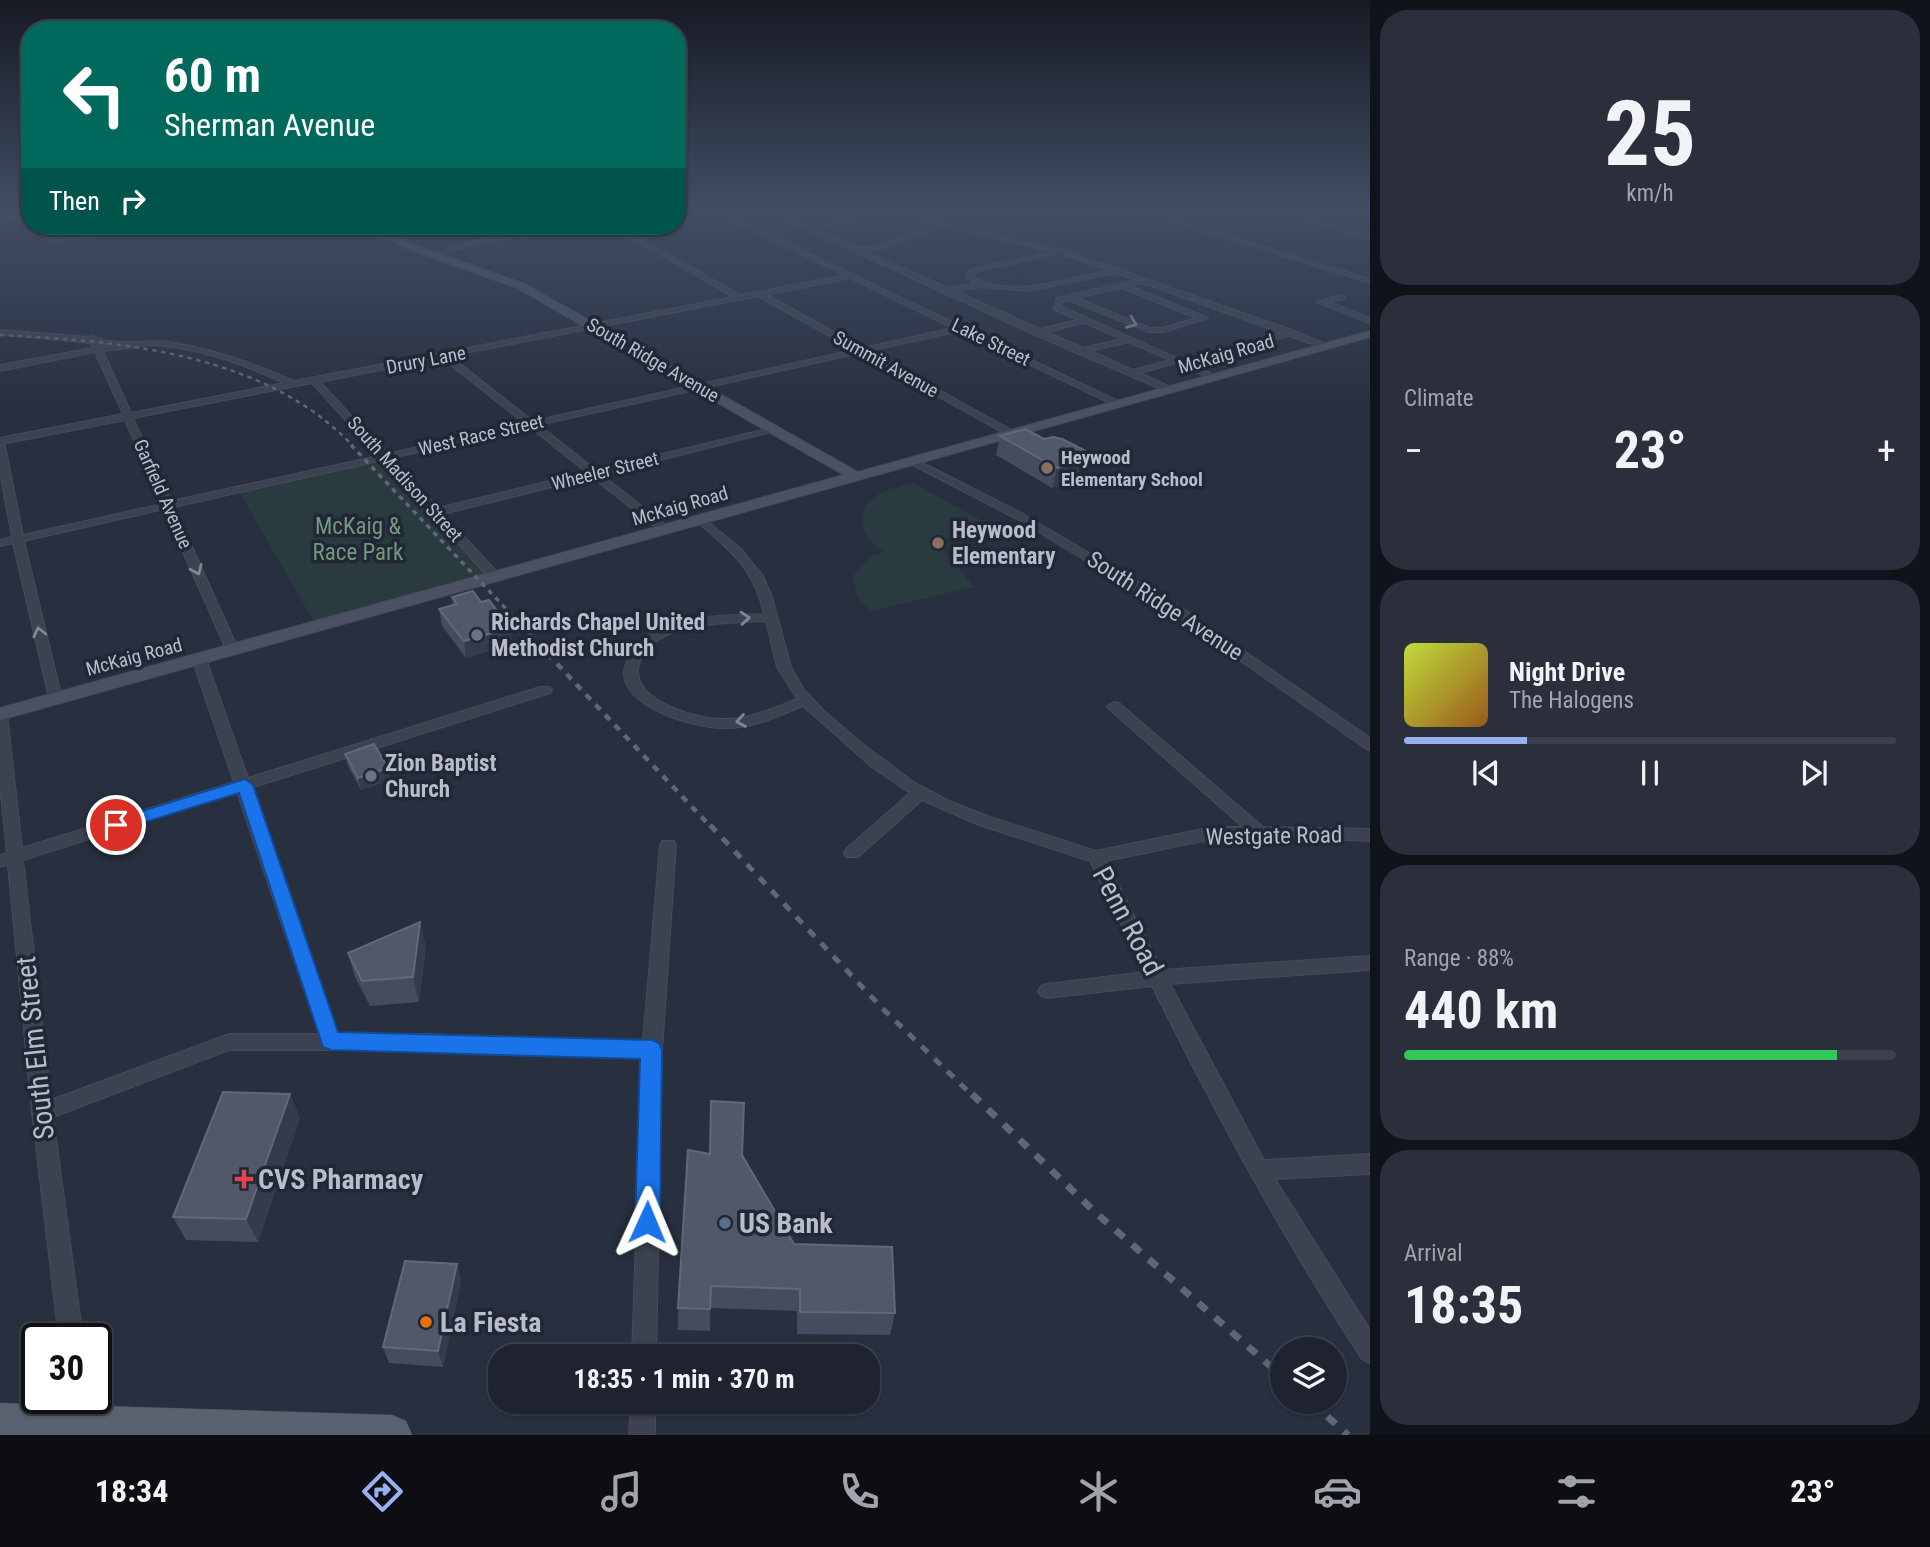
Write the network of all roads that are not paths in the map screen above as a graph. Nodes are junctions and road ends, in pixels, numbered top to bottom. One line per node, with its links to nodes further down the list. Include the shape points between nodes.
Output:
1 (489, 275): 21 (street, South Ridge Avenue, via 521,286)
2 (700, 275): 17 (street)
3 (720, 275): 15 (street, Summit Avenue)
4 (914, 275): 14 (street)
5 (970, 275): 12 (street)
6 (1096, 275): 12 (street, via 1030,289)
7 (1133, 275): 10 (street)
8 (1350, 275): 11 (street)
9 (851, 276): 15 (street, Drury Lane); 22 (street, Lake Street)
10 (1147, 280): 13 (street); 25 (street)
11 (1370, 281)
12 (981, 285): 14 (street)
13 (1122, 285): 18 (street); 18 (street, one-way to 13, via 1149,330 1204,318)
14 (947, 290): 23 (street)
15 (757, 295): 17 (street, Drury Lane); 32 (street, Summit Avenue)
16 (1342, 296): 20 (street, via 1321,302)
17 (741, 298): 21 (street, Drury Lane)
18 (1069, 298): 19 (street, via 1056,307)
19 (1083, 321): 23 (street); 28 (street)
20 (1370, 321)
21 (593, 326): 35 (street, Drury Lane); 42 (street, South Ridge Avenue)
22 (962, 328): 32 (street, West Race Street); 44 (street, Lake Street)
23 (1036, 331): 33 (street)
24 (0, 332): 27 (street)
25 (1292, 333): 29 (street); 31 (street)
26 (1370, 334): 31 (street, McKaig Road)
27 (93, 338): 30 (street); 34 (street, Garfield Avenue)
28 (1129, 340): 33 (street); 36 (street)
29 (1258, 342)
30 (139, 345): 34 (street); 41 (street, via 151,343 224,358)
31 (1326, 346): 39 (street, McKaig Road)
32 (860, 350): 42 (street, West Race Street); 48 (street, Summit Avenue)
33 (1082, 351): 38 (street)
34 (98, 352): 37 (street); 45 (street, Garfield Avenue)
35 (444, 356): 40 (street, Drury Lane); 46 (street)
36 (1176, 361): 38 (street); 39 (street)
37 (0, 368)
38 (1132, 373): 43 (street)
39 (1215, 377): 43 (street, McKaig Road)
40 (315, 381): 41 (street, Drury Lane); 50 (street, South Madison Street)
41 (294, 385): 45 (street, Drury Lane)
42 (699, 386): 46 (street, West Race Street); 47 (street, South Ridge Avenue)
43 (1170, 390): 44 (street, McKaig Road)
44 (1121, 405): 48 (street, McKaig Road)
45 (129, 416): 49 (street, Drury Lane); 54 (street, Garfield Avenue)
46 (528, 424): 50 (street, West Race Street); 52 (street)
47 (774, 430): 52 (street, Wheeler Street); 53 (street, South Ridge Avenue)
48 (1012, 434): 51 (street, McKaig Road)
49 (0, 443): 58 (street)
50 (387, 457): 54 (street, West Race Street); 55 (street, South Madison Street)
51 (913, 461): 53 (street, McKaig Road); 69 (street, South Ridge Avenue, via 1021,517 1181,613)
52 (592, 473): 55 (street, Wheeler Street); 57 (street)
53 (857, 477): 56 (street, McKaig Road)
54 (169, 506): 58 (street, West Race Street); 62 (street, Garfield Avenue, one-way to 62)
55 (436, 512): 60 (street, South Madison Street)
56 (702, 520): 57 (street, McKaig Road); 61 (street, Penn Road, via 748,561 763,587)
57 (667, 531): 60 (street, McKaig Road)
58 (18, 539): 59 (street, West Race Street); 65 (street, one-way to 58)
59 (0, 543)
60 (495, 577): 62 (street, McKaig Road)
61 (769, 617): 66 (street, Penn Road, via 789,678); 66 (street, one-way to 61, via 761,718 724,724 684,718 655,706 629,675 631,659 661,632)
62 (233, 651): 63 (street, McKaig Road)
63 (199, 659): 65 (street, McKaig Road); 70 (street)
64 (545, 690): 70 (street)
65 (55, 699): 68 (street, McKaig Road)
66 (806, 700): 71 (street, Penn Road, via 876,762)
67 (1114, 706): 72 (street)
68 (0, 714): 77 (street, South Elm Street)
69 (1370, 745)
70 (245, 785): 77 (street); 81 (street)
71 (920, 793): 75 (street); 76 (street, Penn Road)
72 (1259, 832): 73 (street, Westgate Road); 76 (street, Westgate Road, via 1212,833)
73 (1370, 835)
74 (668, 845): 82 (street)
75 (852, 853)
76 (1096, 857): 79 (street, Penn Road)
77 (8, 859): 83 (street, South Elm Street)
78 (1370, 963): 79 (street)
79 (1158, 978): 80 (street); 85 (street, Penn Road)
80 (1047, 991)
81 (331, 1041): 82 (street); 83 (street, via 229,1042)
82 (652, 1050): 87 (street)
83 (42, 1112): 86 (street, South Elm Street)
84 (1370, 1164): 85 (street)
85 (1258, 1170): 88 (street, Penn Road, via 1329,1293)
86 (69, 1323)
87 (644, 1344)
88 (1370, 1351)
89 (643, 1414): 93 (street)
90 (82, 1420): 91 (main road); 92 (main road)
91 (0, 1423)
92 (392, 1435)
93 (642, 1435)

